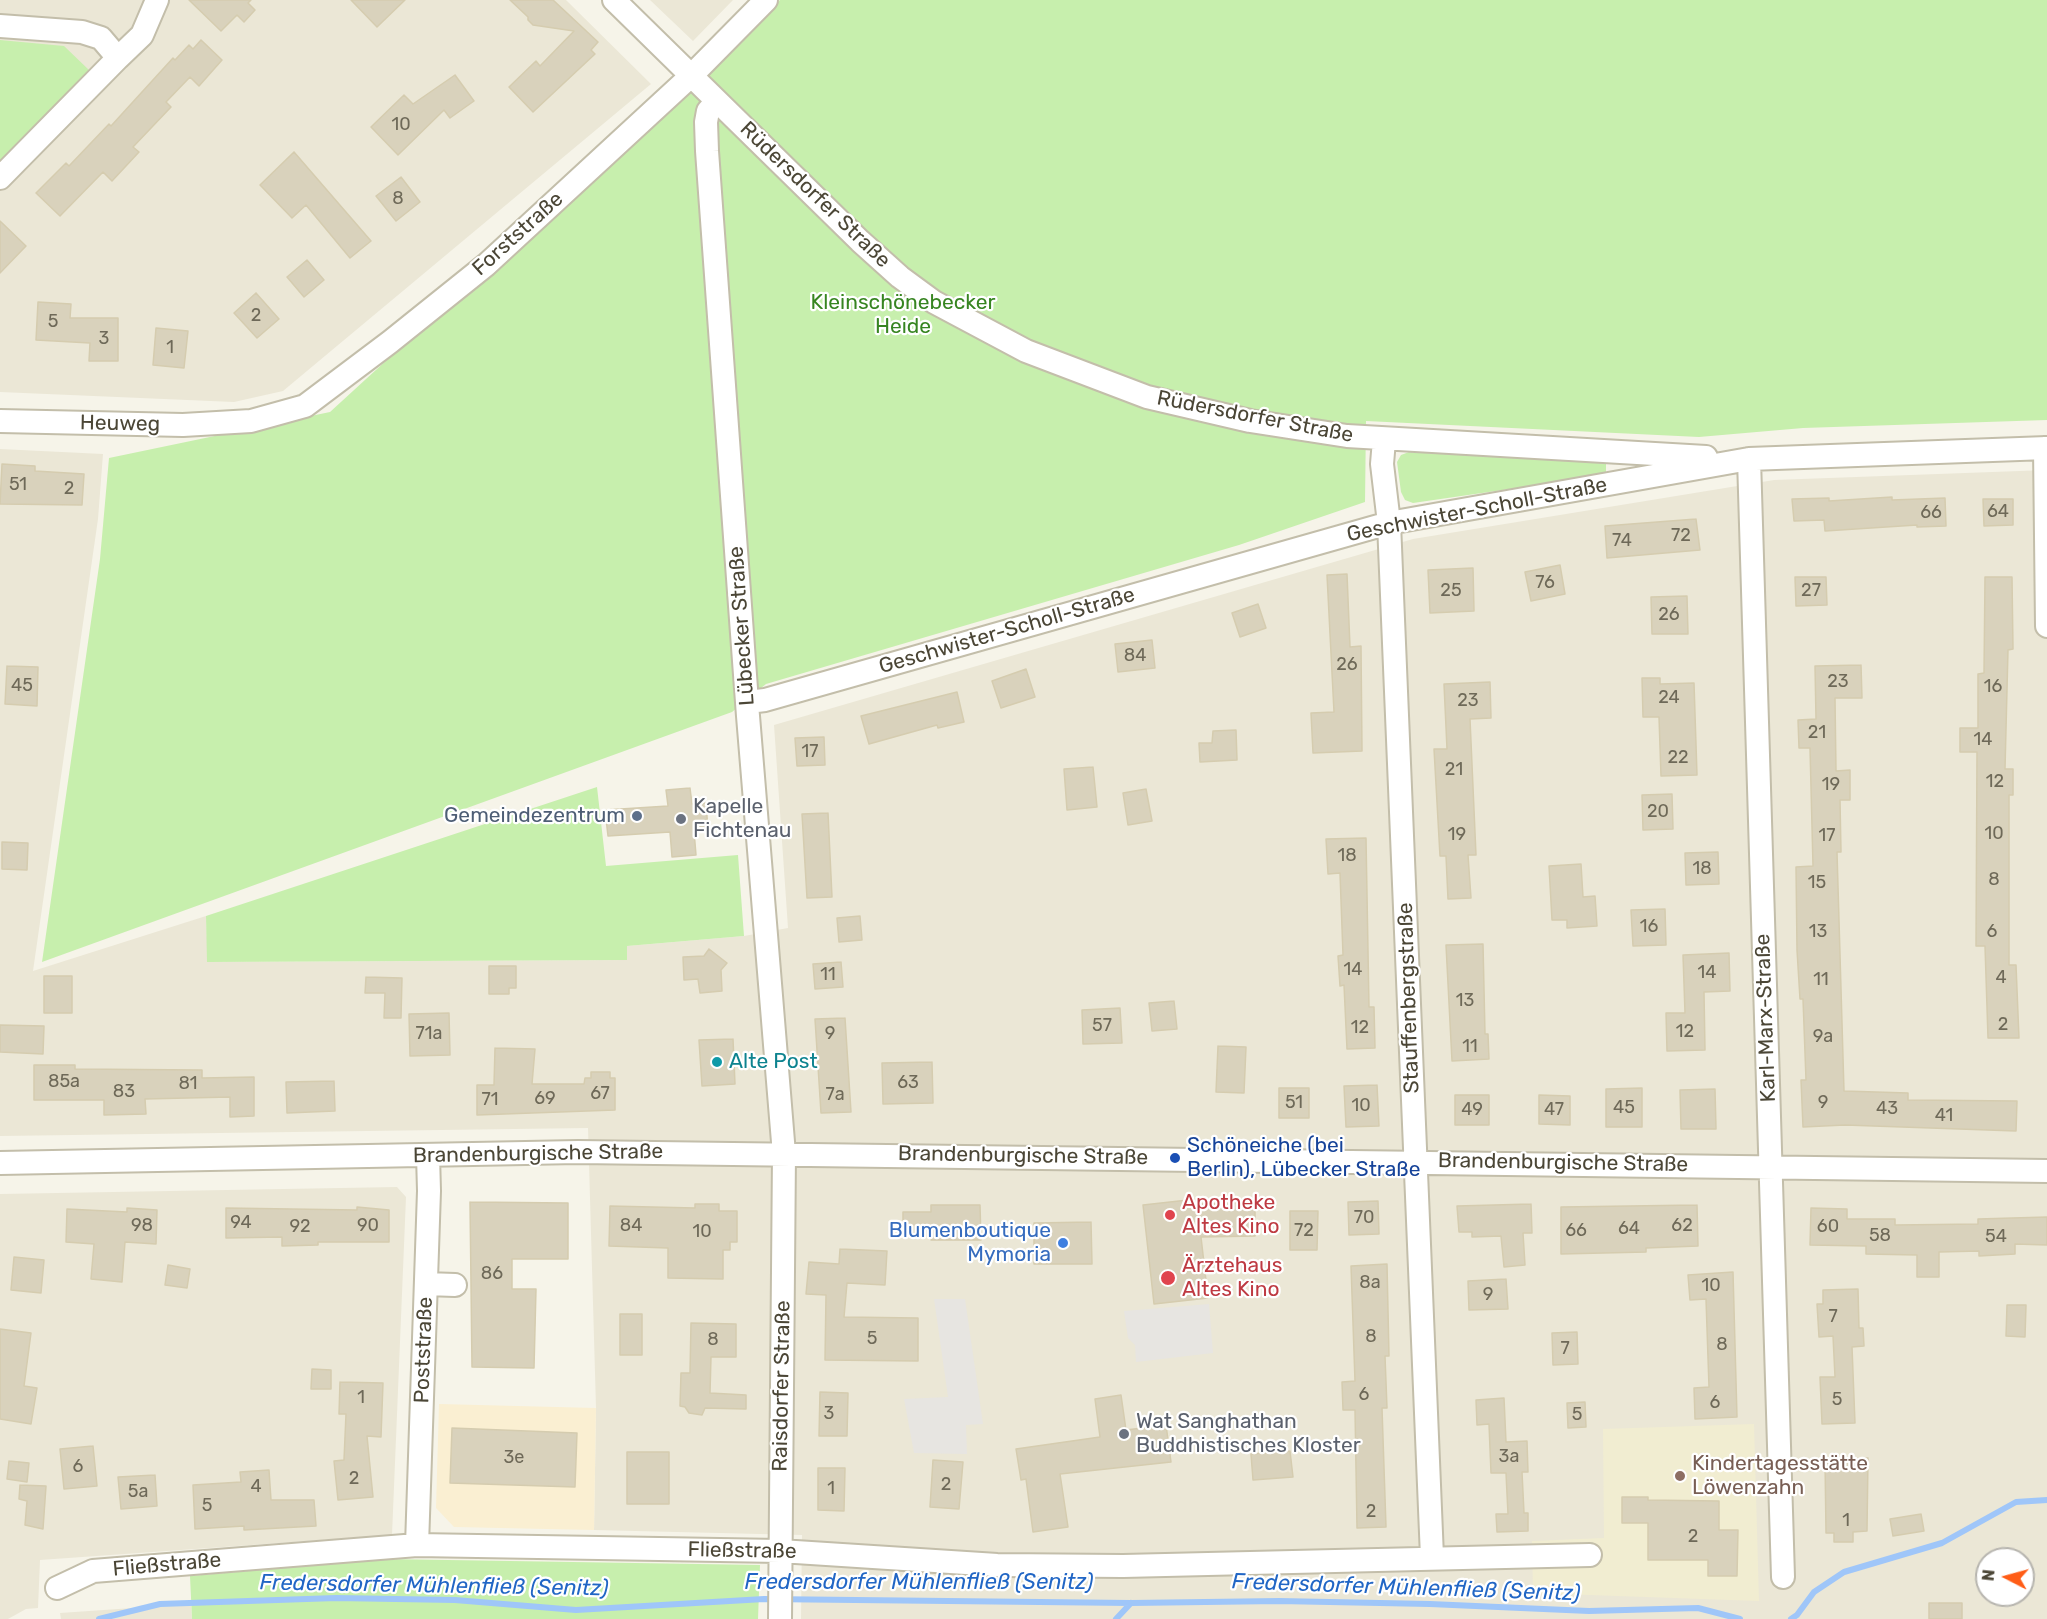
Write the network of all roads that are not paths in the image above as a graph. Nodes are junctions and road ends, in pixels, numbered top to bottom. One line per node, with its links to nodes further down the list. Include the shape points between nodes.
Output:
1 (157, 0): 5 (street, via 142,35)
2 (614, 0): 6 (street, Rüdersdorfer Straße)
3 (766, 0): 6 (street, Forststraße)
4 (0, 26): 5 (street, via 81,32 101,38)
5 (118, 58): 8 (street)
6 (692, 75): 7 (street, Rüdersdorfer Straße); 10 (street, Forststraße, via 486,265 390,342 305,406)
7 (717, 101): 11 (street, Rüdersdorfer Straße, via 900,277 934,302 1026,351 1147,397 1250,421); 16 (street, Lübecker Straße, via 708,111 707,151)
8 (0, 178)
9 (0, 421): 10 (street, Heuweg, via 183,425)
10 (241, 422)
11 (1384, 440): 13 (street, Rüdersdorfer Straße); 14 (street, Stauffenbergstraße, via 1382,464)
12 (2046, 448): 13 (street, Geschwister-Scholl-Straße); 15 (street)
13 (1749, 459): 14 (street, Geschwister-Scholl-Straße); 21 (street, Karl-Marx-Straße)
14 (1389, 523): 16 (street, Geschwister-Scholl-Straße); 19 (street, Stauffenbergstraße)
15 (2047, 626)
16 (747, 702): 17 (street, Lübecker Straße)
17 (784, 1154): 18 (street, Brandenburgische Straße); 19 (street, Brandenburgische Straße); 26 (street, Raisdorfer Straße)
18 (428, 1155): 20 (street, Brandenburgische Straße); 23 (street, Poststraße)
19 (1416, 1162): 21 (street, Brandenburgische Straße); 28 (street, Stauffenbergstraße)
20 (0, 1163)
21 (1771, 1165): 22 (street, Brandenburgische Straße); 29 (street, Karl-Marx-Straße)
22 (2047, 1171)
23 (426, 1284): 24 (street); 25 (street, Poststraße)
24 (455, 1285)
25 (417, 1545): 26 (street, Fließstraße); 30 (street, Fließstraße, via 93,1571)
26 (780, 1551): 28 (street, Fließstraße, via 997,1565 1100,1566); 31 (street, Raisdorfer Straße)
27 (1590, 1555): 28 (street, Fließstraße)
28 (1432, 1557)
29 (1783, 1577)
30 (57, 1588)
31 (780, 1618)

